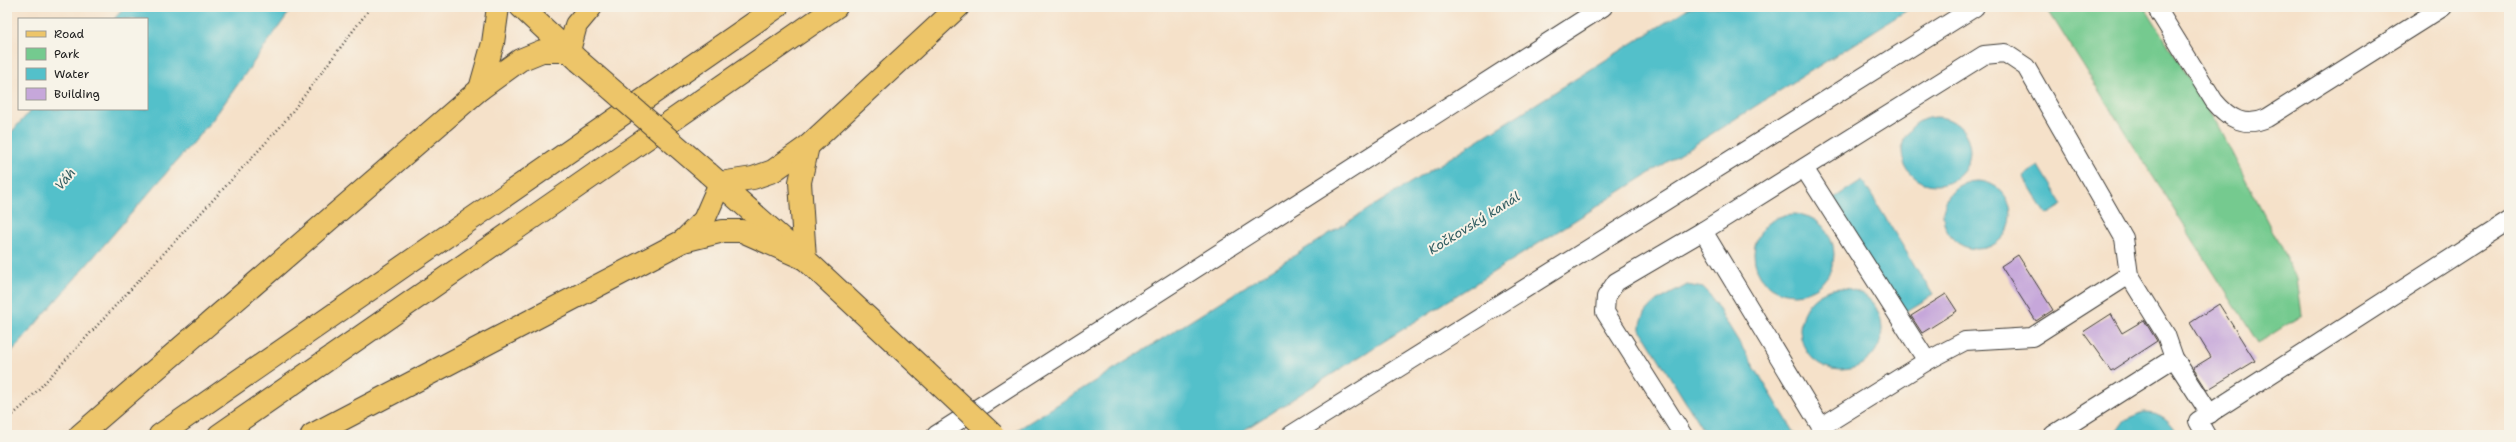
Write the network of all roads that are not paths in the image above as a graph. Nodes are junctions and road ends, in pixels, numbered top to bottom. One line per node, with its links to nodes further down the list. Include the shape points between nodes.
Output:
1 (498, 7): 12 (main road, via 493,43)
2 (521, 7): 11 (main road)
3 (591, 7): 11 (main road, via 576,25)
4 (777, 7): 26 (main road)
5 (836, 7): 27 (main road)
6 (958, 7): 13 (main road)
7 (1602, 7): 29 (street)
8 (1975, 7): 31 (street)
9 (2156, 7): 10 (street, via 2214,101 2232,118 2252,123 2267,118)
10 (2443, 7)
11 (574, 56): 12 (main road, via 542,51 528,57); 15 (main road, bridge)
12 (480, 89): 25 (main road)
13 (808, 146): 15 (main road, via 773,171 753,178); 19 (main road, via 800,182)
14 (1804, 168): 17 (street); 20 (street, via 1984,55 2005,53 2026,67 2124,238); 22 (street)
15 (714, 178): 18 (main road, via 704,220); 19 (main road)
16 (2509, 221): 23 (street)
17 (1703, 231): 24 (street); 32 (street, via 1616,282 1606,297 1605,312)
18 (683, 241): 19 (main road, via 723,231 742,231); 28 (main road)
19 (805, 259): 30 (main road, bridge)
20 (2129, 275): 21 (street, via 2166,335); 22 (street, via 2032,337 1965,341)
21 (2174, 358): 23 (street); 33 (street)
22 (1927, 361): 24 (street)
23 (2210, 414): 34 (street, via 2198,421)
24 (1824, 431)
25 (80, 435)
26 (160, 435)
27 (219, 435)
28 (312, 435)
29 (936, 435)
30 (993, 435)
31 (1291, 435)
32 (1683, 435)
33 (2053, 435)
34 (2206, 435)

